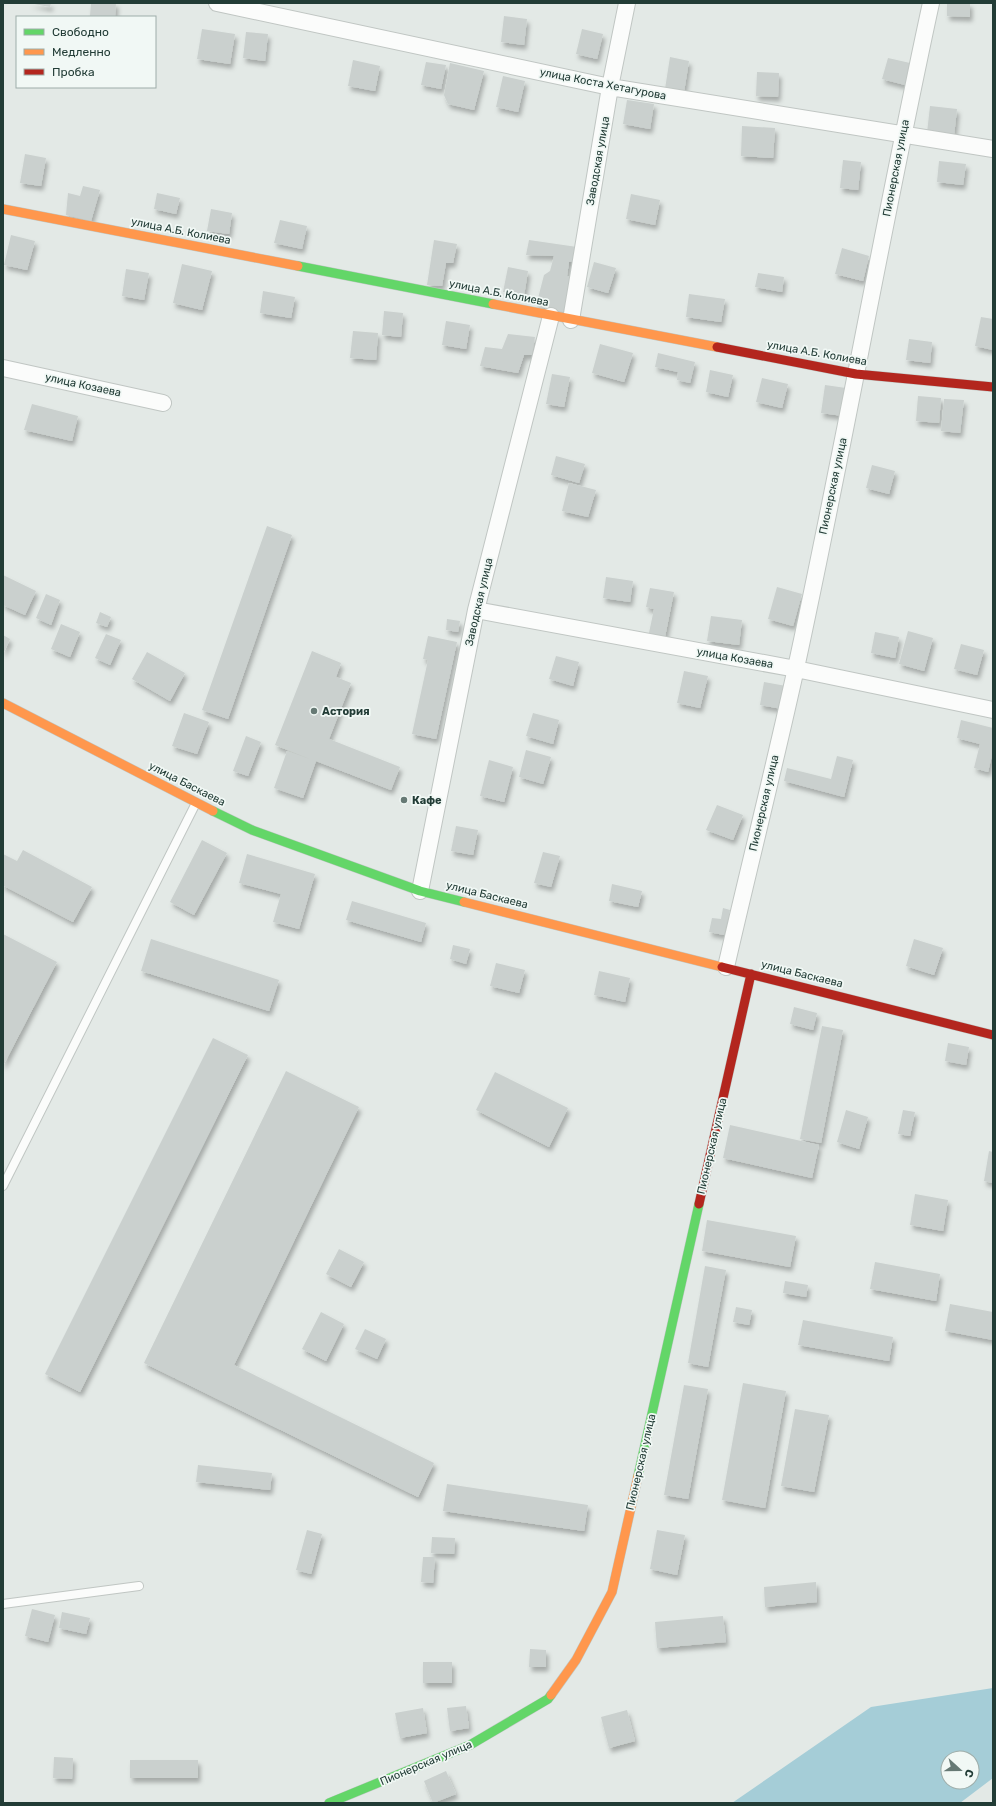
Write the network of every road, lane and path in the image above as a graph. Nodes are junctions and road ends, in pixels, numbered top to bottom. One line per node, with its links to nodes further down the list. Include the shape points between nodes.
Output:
1 (217, 3): 4 (street, улица Коста Хетагурова)
2 (627, 3): 4 (street, Заводская улица)
3 (931, 3): 5 (street, Пионерская улица)
4 (610, 87): 5 (street, улица Коста Хетагурова); 9 (street, Заводская улица)
5 (902, 136): 6 (street, улица Коста Хетагурова); 11 (street, Пионерская улица)
6 (993, 149)
7 (3, 209): 8 (street, улица А.Б. Колиева)
8 (551, 316): 9 (street, улица А.Б. Колиева); 14 (street, Заводская улица)
9 (571, 320): 11 (street, улица А.Б. Колиева)
10 (3, 368): 13 (street, улица Козаева)
11 (856, 374): 12 (street, улица А.Б. Колиева); 15 (street, Пионерская улица)
12 (993, 386)
13 (163, 403)
14 (476, 610): 15 (street, улица Козаева); 19 (street, Заводская улица)
15 (796, 669): 17 (street, улица Козаева); 20 (street, Пионерская улица)
16 (3, 703): 18 (street, улица Баскаева)
17 (993, 710)
18 (196, 802): 19 (street, улица Баскаева, via 252,830); 23 (lane)
19 (420, 890): 20 (street, улица Баскаева)
20 (726, 967): 21 (street, улица Баскаева)
21 (751, 974): 22 (street, улица Баскаева); 26 (street, Пионерская улица, via 612,1592 576,1660 548,1699 470,1745)
22 (993, 1035)
23 (3, 1186)
24 (138, 1586): 25 (lane)
25 (3, 1604)
26 (329, 1803)

